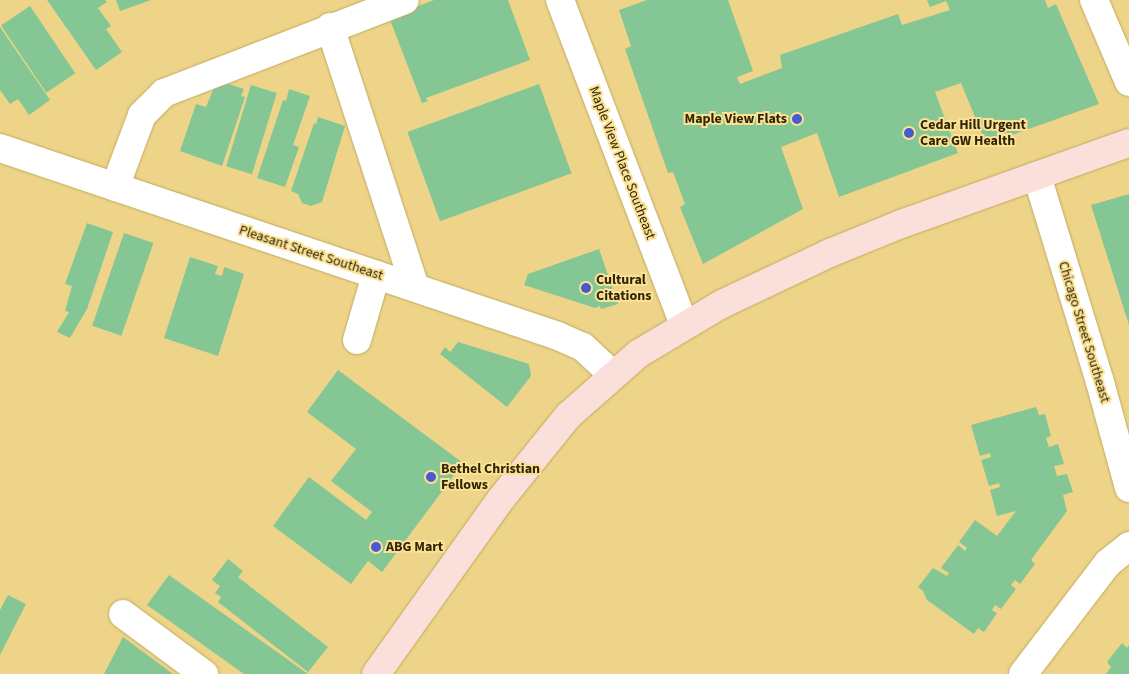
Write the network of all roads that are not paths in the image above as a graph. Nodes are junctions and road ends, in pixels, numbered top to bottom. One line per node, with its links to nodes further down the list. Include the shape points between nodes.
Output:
1 (405, 0): 4 (street)
2 (560, 0): 12 (street, Maple View Place Southeast)
3 (1094, 0): 5 (street)
4 (330, 27): 9 (street, via 164,93 142,115); 11 (street)
5 (1129, 82)
6 (1129, 143): 8 (main road)
7 (0, 148): 9 (street, Pleasant Street Southeast)
8 (1037, 176): 12 (main road, via 830,253); 15 (street, Chicago Street Southeast)
9 (115, 188): 10 (street, Pleasant Street Southeast)
10 (376, 275): 11 (street, Pleasant Street Southeast); 13 (street)
11 (415, 287): 14 (street, Pleasant Street Southeast, via 583,347)
12 (684, 325): 14 (main road)
13 (357, 340)
14 (612, 374): 19 (main road, via 568,416 501,499)
15 (1129, 488)
16 (1129, 546): 20 (street, via 1108,563)
17 (123, 614): 18 (street)
18 (204, 674)
19 (376, 674)
20 (1023, 674)

